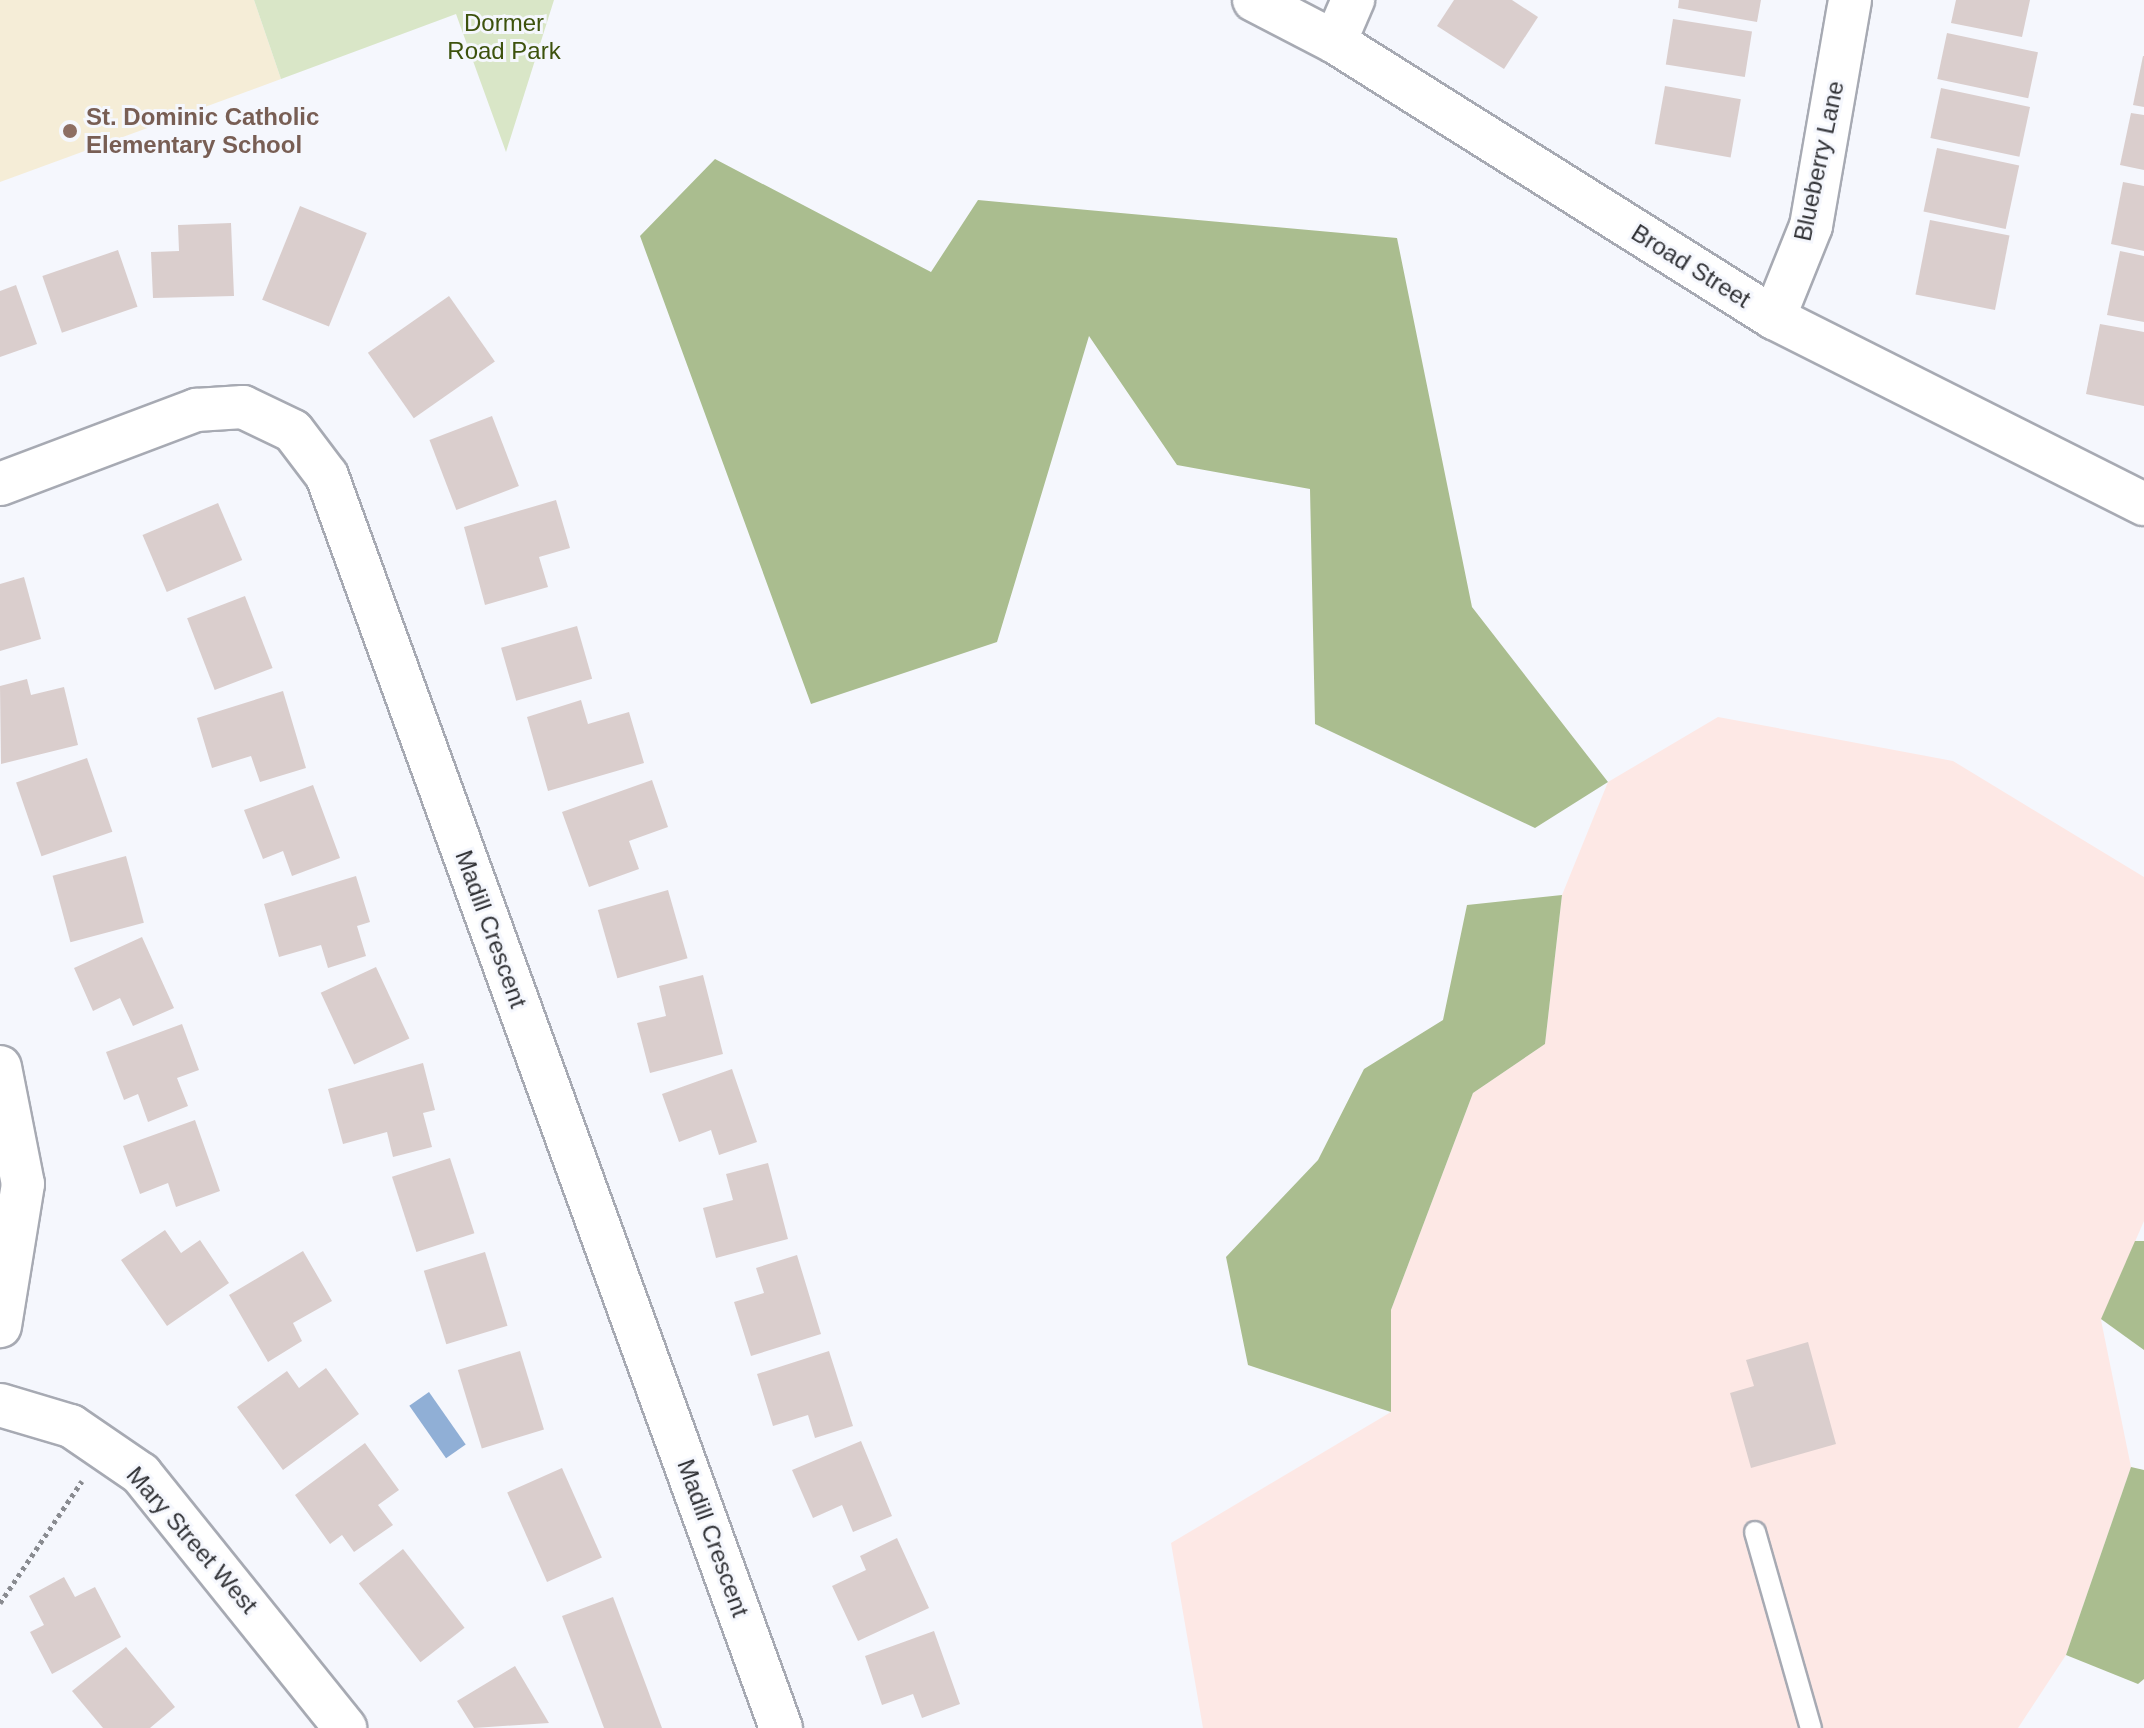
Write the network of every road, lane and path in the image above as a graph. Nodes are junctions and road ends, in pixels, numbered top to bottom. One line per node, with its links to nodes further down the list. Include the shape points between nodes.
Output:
1 (1254, 0): 4 (street, Broad Street)
2 (1353, 0): 4 (street)
3 (1850, 0): 5 (street, Blueberry Lane, via 1811,226)
4 (1335, 42): 5 (street, Broad Street)
5 (1774, 318): 7 (street, Broad Street)
6 (0, 484): 15 (street, Madill Crescent, via 196,410 243,407 293,431 327,476)
7 (2144, 504)
8 (0, 1067): 9 (street, via 23,1184)
9 (0, 1326)
10 (0, 1405): 11 (street, Mary Street West, via 71,1426)
11 (105, 1446): 13 (path); 14 (street, Mary Street West, via 169,1505)
12 (1755, 1532): 16 (lane)
13 (0, 1603)
14 (345, 1728)
15 (781, 1728)
16 (1811, 1728)

